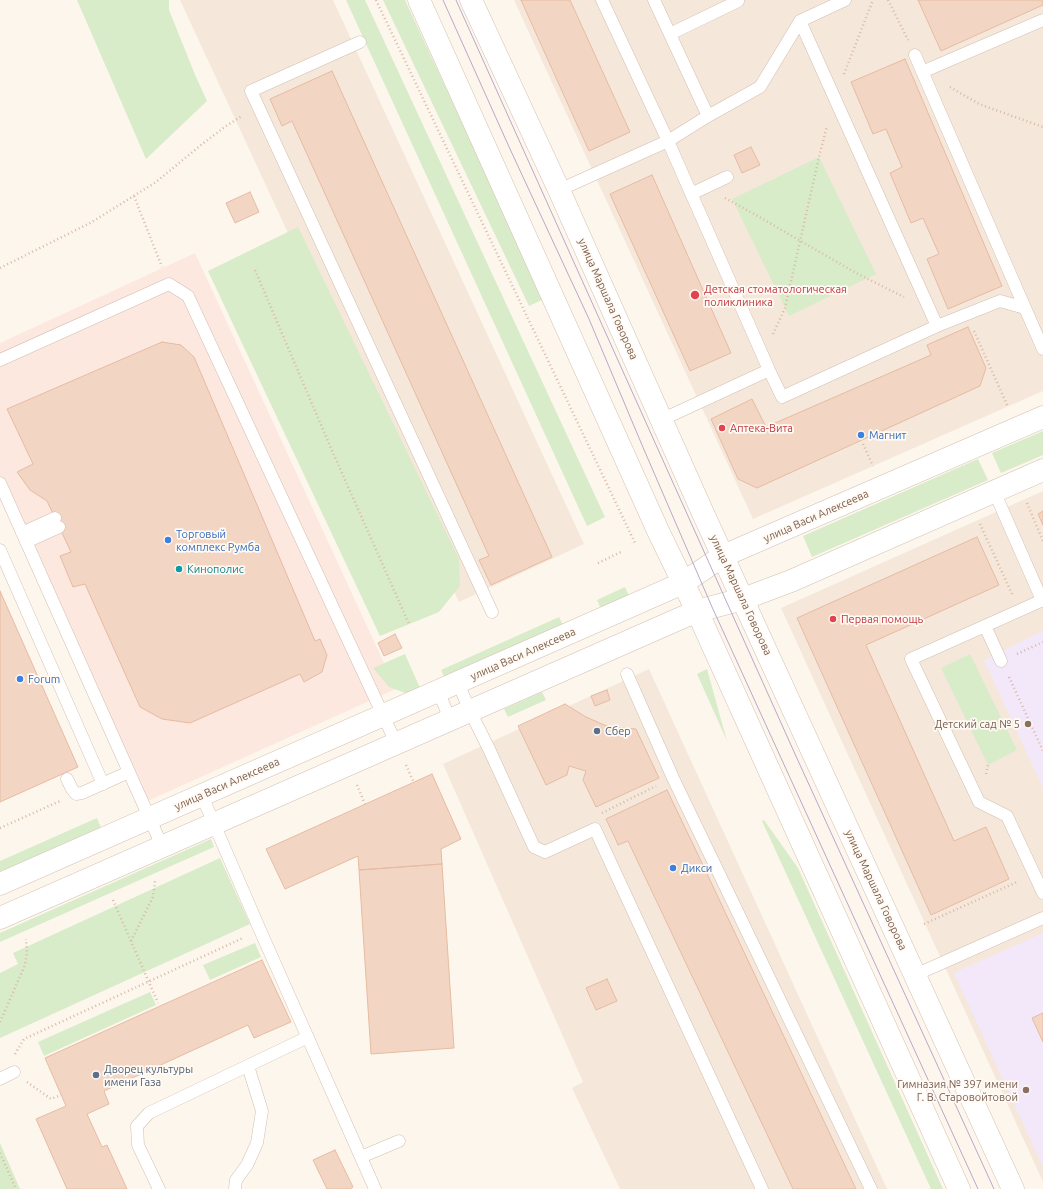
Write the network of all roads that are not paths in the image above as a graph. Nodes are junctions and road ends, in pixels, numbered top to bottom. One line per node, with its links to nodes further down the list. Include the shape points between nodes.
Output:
1 (419, 0): 32 (main road)
2 (471, 0): 16 (main road, улица Маршала Говорова)
3 (602, 0): 14 (lane)
4 (654, 0): 9 (lane)
5 (845, 0): 8 (lane)
6 (738, 1): 9 (lane)
7 (1043, 20): 12 (lane)
8 (800, 21): 13 (lane, via 760,87); 19 (lane)
9 (670, 34): 13 (lane)
10 (360, 42): 36 (lane, via 251,91)
11 (915, 55): 12 (lane)
12 (922, 72): 18 (lane)
13 (708, 116): 14 (lane)
14 (668, 142): 16 (lane); 17 (lane)
15 (726, 177): 17 (lane)
16 (559, 190): 24 (main road, улица Маршала Говорова)
17 (691, 194): 22 (lane)
18 (1025, 308): 19 (lane, via 1000,301); 20 (lane)
19 (937, 326): 22 (lane, via 782,397)
20 (1043, 349)
21 (0, 360): 41 (lane, via 169,284 188,296)
22 (769, 370): 24 (lane)
23 (1043, 417): 31 (main road, улица Васи Алексеева)
24 (661, 420): 31 (main road, улица Маршала Говорова)
25 (1043, 470): 27 (main road)
26 (0, 483): 29 (lane)
27 (994, 491): 33 (main road, via 798,578); 34 (lane)
28 (57, 523): 29 (lane)
29 (24, 537): 44 (lane)
30 (0, 550): 46 (lane)
31 (723, 556): 32 (main road, улица Васи Алексеева); 33 (main road, улица Маршала Говорова)
32 (684, 583): 35 (main road); 40 (main road, улица Васи Алексеева)
33 (743, 599): 35 (main road); 55 (main road, улица Маршала Говорова)
34 (1043, 600): 37 (lane)
35 (697, 611): 42 (main road); 67 (main road)
36 (492, 612)
37 (985, 626): 38 (lane); 52 (lane, via 911,659 979,802 1007,816)
38 (1001, 661)
39 (627, 674): 66 (lane, via 673,778)
40 (448, 687): 41 (main road, улица Васи Алексеева); 42 (lane); 42 (lane)
41 (384, 715): 43 (lane); 47 (main road, улица Васи Алексеева)
42 (460, 715): 43 (main road); 65 (lane, via 489,749 534,848 545,852 595,829)
43 (401, 752): 49 (main road)
44 (129, 772): 46 (lane); 48 (lane)
45 (67, 778): 46 (lane, via 76,794)
46 (103, 784)
47 (202, 796): 48 (main road, улица Васи Алексеева); 49 (lane)
48 (150, 819): 50 (lane); 51 (main road, улица Васи Алексеева)
49 (214, 824): 50 (main road); 56 (lane)
50 (162, 846): 53 (main road)
51 (0, 884)
52 (1043, 893)
53 (0, 918)
54 (1043, 918): 55 (lane)
55 (915, 975): 68 (main road, улица Маршала Говорова)
56 (308, 1037): 57 (lane); 61 (lane)
57 (248, 1066): 62 (lane, via 149,1113 137,1126 138,1145); 63 (lane, via 262,1111 257,1143 247,1165 236,1180)
58 (14, 1072): 59 (lane)
59 (1, 1079)
60 (399, 1141): 61 (lane)
61 (361, 1157): 64 (lane)
62 (159, 1189)
63 (235, 1189)
64 (375, 1189)
65 (762, 1189)
66 (871, 1189)
67 (959, 1189)
68 (1012, 1189)

